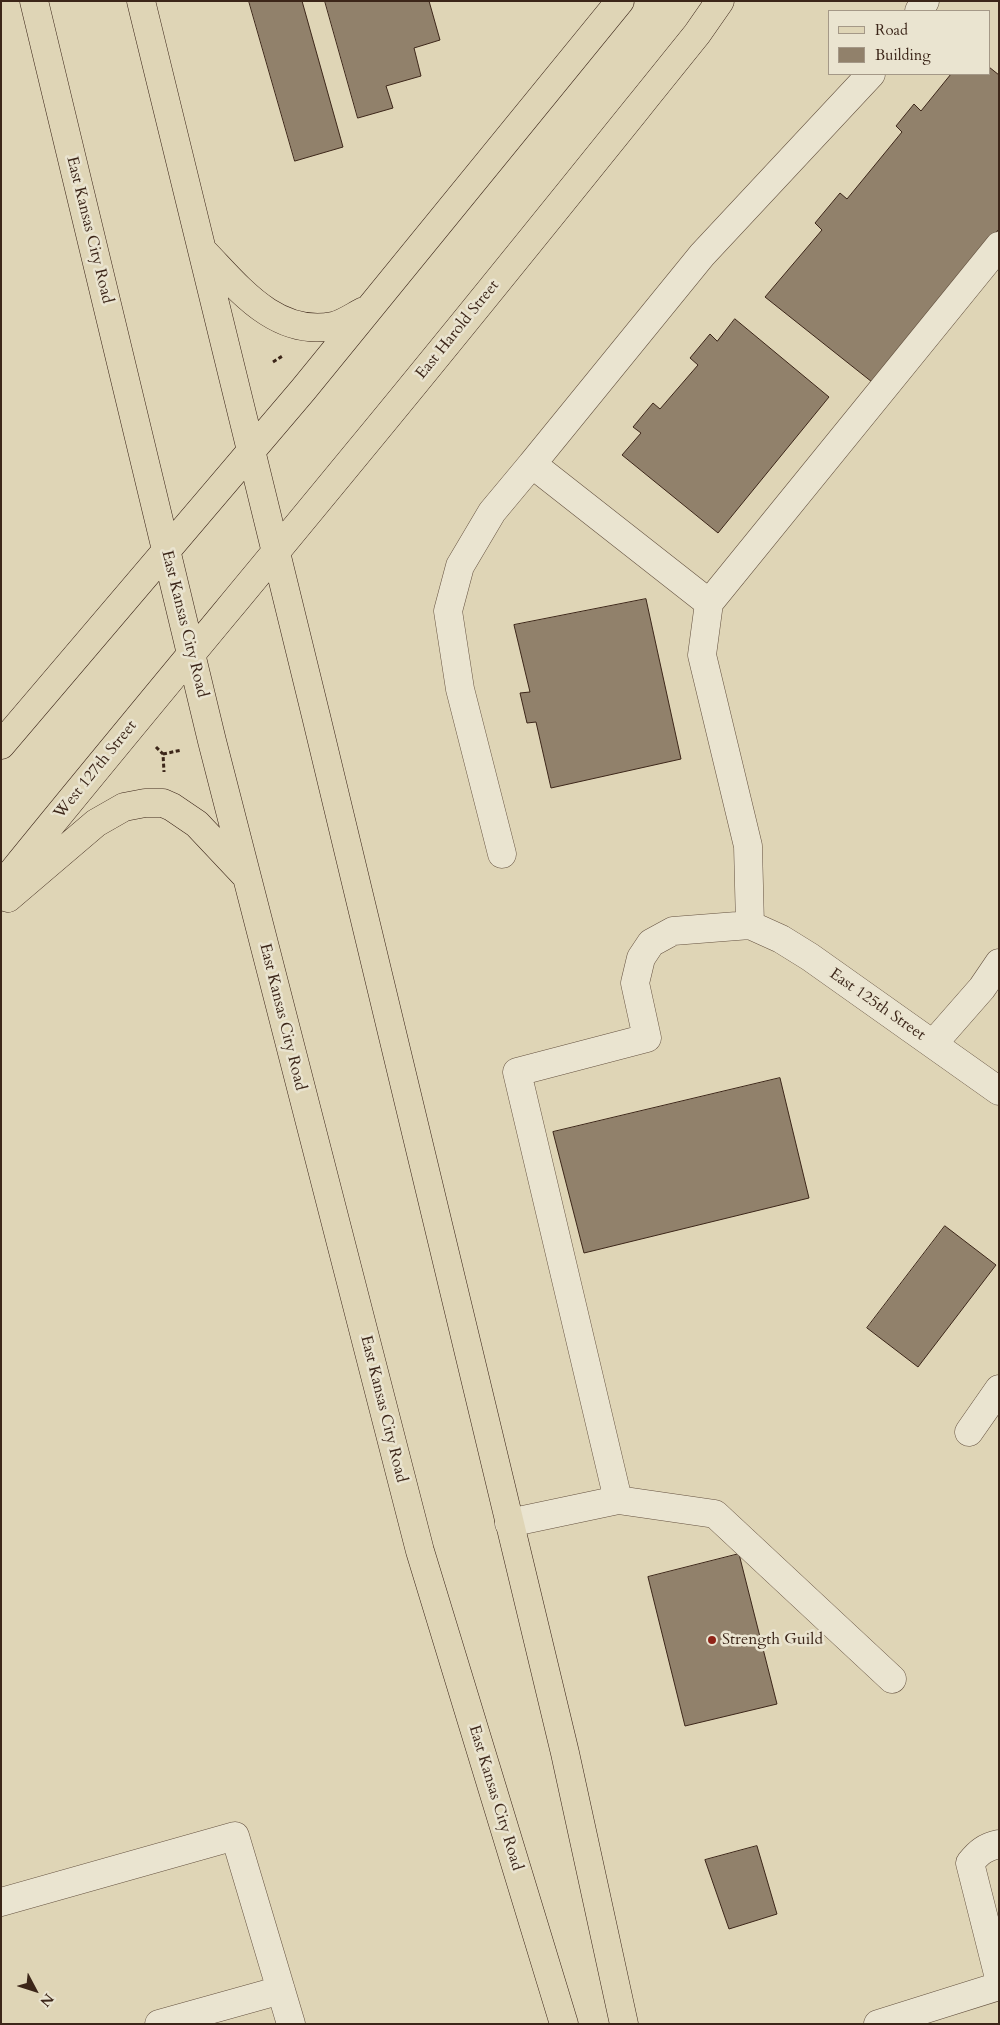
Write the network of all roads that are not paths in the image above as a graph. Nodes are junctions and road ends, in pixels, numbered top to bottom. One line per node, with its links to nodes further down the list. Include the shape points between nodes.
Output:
1 (34, 1): 11 (main road, East Kansas City Road)
2 (141, 1): 7 (main road)
3 (620, 1): 8 (main road)
4 (720, 1): 12 (main road, East Harold Street, via 685,50)
5 (870, 75): 10 (street, via 702,255)
6 (999, 246): 13 (street)
7 (201, 249): 8 (main road, via 266,313 290,324 334,326); 9 (main road)
8 (369, 308): 9 (main road)
9 (251, 451): 11 (main road); 12 (main road)
10 (532, 464): 13 (street); 16 (street, via 492,512 460,566 448,611 460,689)
11 (166, 552): 14 (main road, East Kansas City Road); 15 (main road)
12 (275, 554): 14 (main road, East Harold Street); 27 (main road)
13 (709, 603): 20 (street, via 702,655 748,846)
14 (192, 655): 17 (main road, East Kansas City Road); 18 (main road, West 127th Street)
15 (1, 745)
16 (502, 854)
17 (247, 877): 19 (main road, via 197,824 163,803 145,803 124,807 96,823); 36 (main road, East Kansas City Road, via 420,1551)
18 (1, 886)
19 (1, 904)
20 (750, 925): 22 (street, East 125th Street, via 810,957); 26 (street, via 673,930 651,943 641,958 635,983 647,1038 517,1072)
21 (999, 963): 22 (street, via 982,988)
22 (933, 1044): 23 (street, East 125th Street)
23 (999, 1091)
24 (999, 1389): 25 (street)
25 (969, 1432)
26 (618, 1500): 27 (street); 28 (street, via 715,1514)
27 (509, 1523): 37 (main road, via 565,1753)
28 (892, 1679)
29 (999, 1844): 31 (street, via 979,1852 970,1863)
30 (1, 1902): 33 (street, via 235,1836)
31 (999, 1978)
32 (999, 1986): 38 (street)
33 (280, 1990): 34 (street); 35 (street)
34 (159, 2024)
35 (291, 2024)
36 (564, 2024)
37 (624, 2024)
38 (878, 2024)

